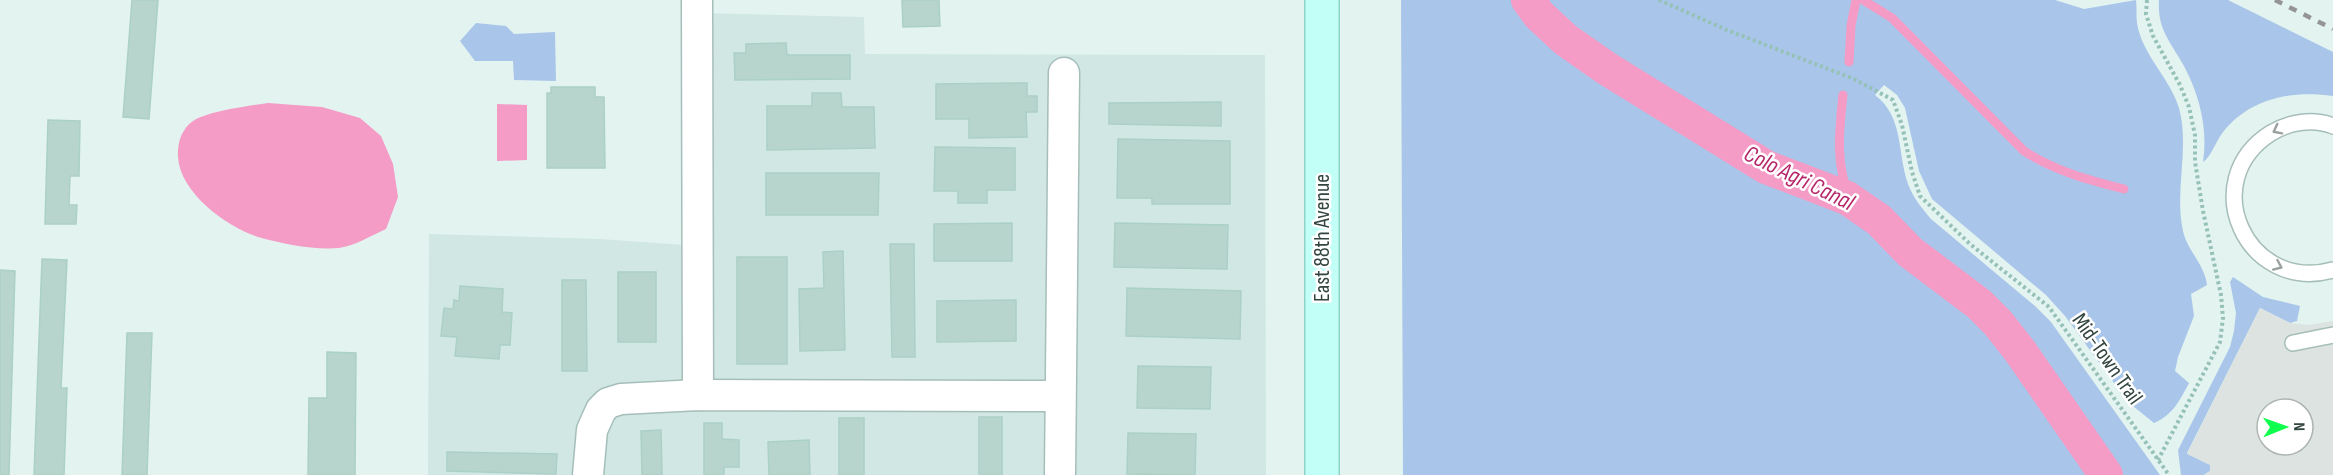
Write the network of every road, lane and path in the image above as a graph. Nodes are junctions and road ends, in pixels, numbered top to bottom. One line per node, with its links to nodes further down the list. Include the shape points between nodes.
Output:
1 (697, 0): 10 (street)
2 (1322, 0): 15 (main road, East 88th Avenue)
3 (1659, 0): 12 (path, Mid-Town Trail, via 1854,79 1893,100 1920,196 1970,244 2049,307)
4 (2147, 0): 12 (path, via 2152,36 2189,107 2223,318 2220,342)
5 (1064, 73): 11 (street)
6 (2333, 126): 7 (lane, one-way to 7, via 2302,122 2280,127 2260,140 2245,158 2236,179 2234,202 2239,226 2252,248 2270,264 2293,273)
7 (2333, 270)
8 (2333, 335): 9 (lane)
9 (2293, 343)
10 (698, 395): 11 (street); 13 (street, via 608,403 592,430)
11 (1060, 396): 14 (street)
12 (2158, 460): 16 (path)
13 (588, 475)
14 (1060, 475)
15 (1322, 475)
16 (2169, 475)

